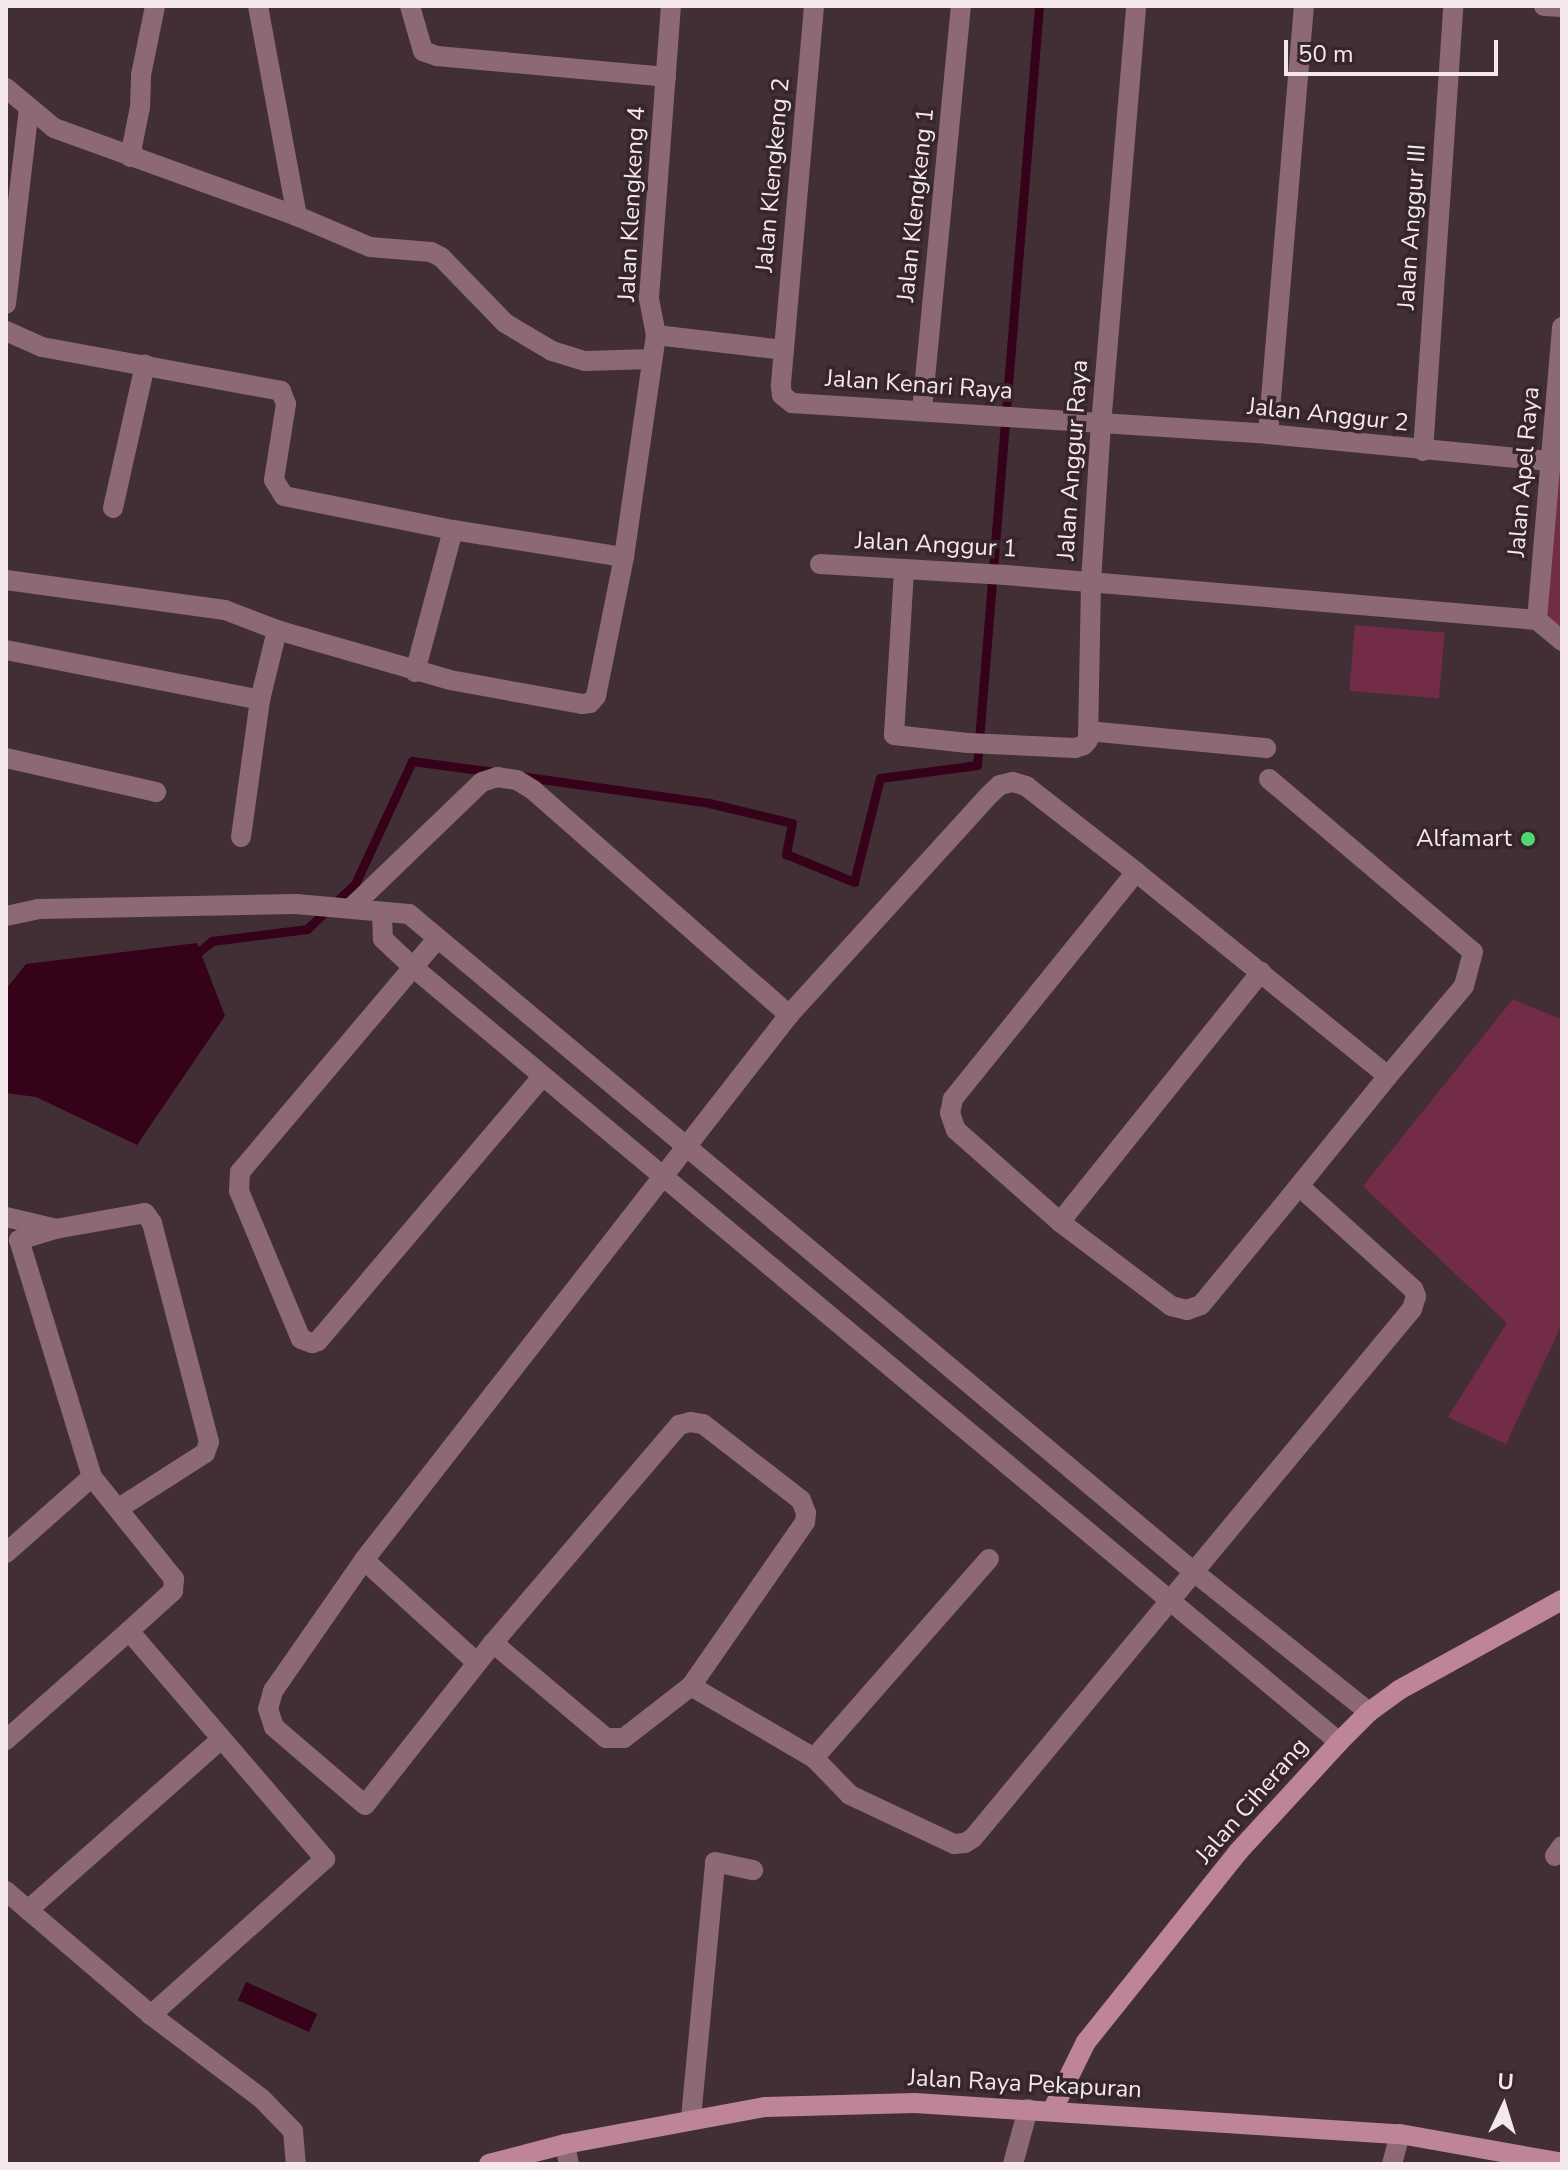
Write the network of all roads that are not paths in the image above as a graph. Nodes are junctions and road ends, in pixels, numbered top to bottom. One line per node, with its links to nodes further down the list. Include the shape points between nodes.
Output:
1 (155, 6): 15 (street)
2 (258, 6): 16 (street)
3 (410, 6): 12 (street, via 423,51 437,56)
4 (671, 6): 12 (street, Jalan Klengkeng 4)
5 (814, 6): 21 (street, Jalan Klengkeng 2)
6 (961, 6): 24 (street, Jalan Klengkeng 1)
7 (1136, 6): 26 (street, Jalan Anggur Raya)
8 (1304, 6): 27 (street)
9 (1453, 6): 28 (street, Jalan Anggur III)
10 (1544, 6): 11 (street)
11 (1562, 7)
12 (666, 77): 20 (street, Jalan Klengkeng 4, via 649,298)
13 (6, 88): 14 (street)
14 (29, 107): 15 (street, via 54,128); 17 (street)
15 (130, 157): 16 (street)
16 (297, 216): 22 (street, via 370,247 421,250 441,257 505,323 552,351 585,361)
17 (6, 304)
18 (1562, 327): 25 (street, Jalan Apel Raya)
19 (6, 331): 23 (street, via 42,347)
20 (656, 335): 21 (street); 22 (street, Jalan Klengkeng 4)
21 (784, 350): 24 (street, Jalan Kenari Raya, via 782,395 792,403)
22 (652, 359): 32 (street, Jalan Klengkeng 4)
23 (145, 365): 30 (street); 31 (street, via 281,391 286,404 274,480 284,496)
24 (922, 410): 26 (street, Jalan Kenari Raya)
25 (1559, 410): 29 (street, Jalan Apel Raya)
26 (1101, 425): 27 (street, Jalan Anggur 2); 36 (street, Jalan Anggur Raya)
27 (1268, 434): 28 (street, Jalan Anggur 2)
28 (1423, 451): 29 (street, Jalan Anggur 2)
29 (1549, 461): 37 (street, Jalan Apel Raya)
30 (113, 508)
31 (453, 530): 32 (street); 41 (street)
32 (624, 557): 41 (street, Jalan Klengkeng 4, via 596,696 590,703)
33 (823, 564): 34 (street, Jalan Anggur 1)
34 (904, 571): 36 (street, Jalan Anggur 1); 43 (street, via 892,730 901,738 1075,748 1088,740)
35 (6, 580): 38 (street, via 225,610)
36 (1091, 582): 37 (street, Jalan Anggur Raya); 43 (street)
37 (1537, 620): 39 (street)
38 (277, 630): 41 (street); 42 (street)
39 (1562, 641)
40 (7, 654): 42 (street)
41 (415, 672)
42 (260, 700): 48 (street)
43 (1088, 731): 44 (street)
44 (1266, 748)
45 (6, 758): 47 (street)
46 (1269, 779): 57 (street, via 1473,952 1464,986)
47 (156, 792)
48 (241, 837)
49 (1136, 872): 55 (street); 56 (street, via 1026,786 1000,785); 63 (street, via 953,1099 950,1113 956,1130)
50 (350, 906): 51 (street); 52 (street, via 38,909); 56 (street, via 482,782 497,777 517,780)
51 (382, 913): 53 (street, via 409,914); 54 (street, via 383,939)
52 (6, 916)
53 (437, 939): 54 (street); 59 (street)
54 (414, 968): 58 (street); 58 (street, via 240,1172 239,1191 301,1339 318,1341)
55 (1261, 972): 57 (street); 63 (street)
56 (789, 1015): 59 (street)
57 (1388, 1076): 61 (street)
58 (542, 1077): 60 (street)
59 (686, 1146): 60 (street); 71 (street)
60 (662, 1175): 70 (street); 72 (street)
61 (1299, 1186): 63 (street, via 1201,1305 1187,1310 1171,1306); 71 (street, via 1405,1280 1415,1303)
62 (6, 1217): 64 (street)
63 (1060, 1222)
64 (55, 1229): 65 (street); 67 (street, via 140,1213 149,1217 210,1436 205,1453)
65 (13, 1242): 66 (street)
66 (92, 1477): 67 (street); 68 (street)
67 (119, 1508): 74 (street, via 174,1579 173,1591)
68 (6, 1553)
69 (989, 1559): 82 (street)
70 (364, 1560): 76 (street); 76 (street, via 273,1691 268,1709 274,1727 365,1805)
71 (1194, 1572): 72 (street); 78 (street)
72 (1170, 1600): 81 (street); 82 (street, via 965,1843 954,1844 850,1795)
73 (1562, 1600): 78 (main road, Jalan Ciherang)
74 (129, 1631): 79 (street); 80 (street)
75 (493, 1643): 76 (street); 77 (street, via 612,1740 624,1738); 77 (street, via 679,1425 703,1424 801,1500 806,1513 805,1522)
76 (477, 1663)
77 (691, 1686): 82 (street)
78 (1369, 1712): 81 (main road, Jalan Ciherang)
79 (6, 1740)
80 (220, 1740): 85 (street); 86 (street, via 325,1859)
81 (1339, 1742): 88 (main road, Jalan Ciherang, via 1238,1852 1086,2042)
82 (814, 1758)
83 (753, 1870): 89 (street, via 715,1862)
84 (6, 1891): 85 (street)
85 (28, 1910): 86 (street)
86 (151, 2015): 93 (street, via 273,2110 293,2131)
87 (1028, 2109): 88 (main road, Jalan Raya Pekapuran); 89 (main road, Jalan Raya Pekapuran, via 831,2103); 95 (street)
88 (1052, 2111): 90 (main road, Jalan Raya Pekapuran)
89 (691, 2118): 91 (main road, Jalan Raya Pekapuran)
90 (1400, 2134): 92 (main road, Jalan Raya Pekapuran); 96 (street)
91 (567, 2154): 94 (main road, Jalan Raya Pekapuran)
92 (1562, 2163)
93 (296, 2164)
94 (489, 2164)
95 (1013, 2164)
96 (1392, 2164)

